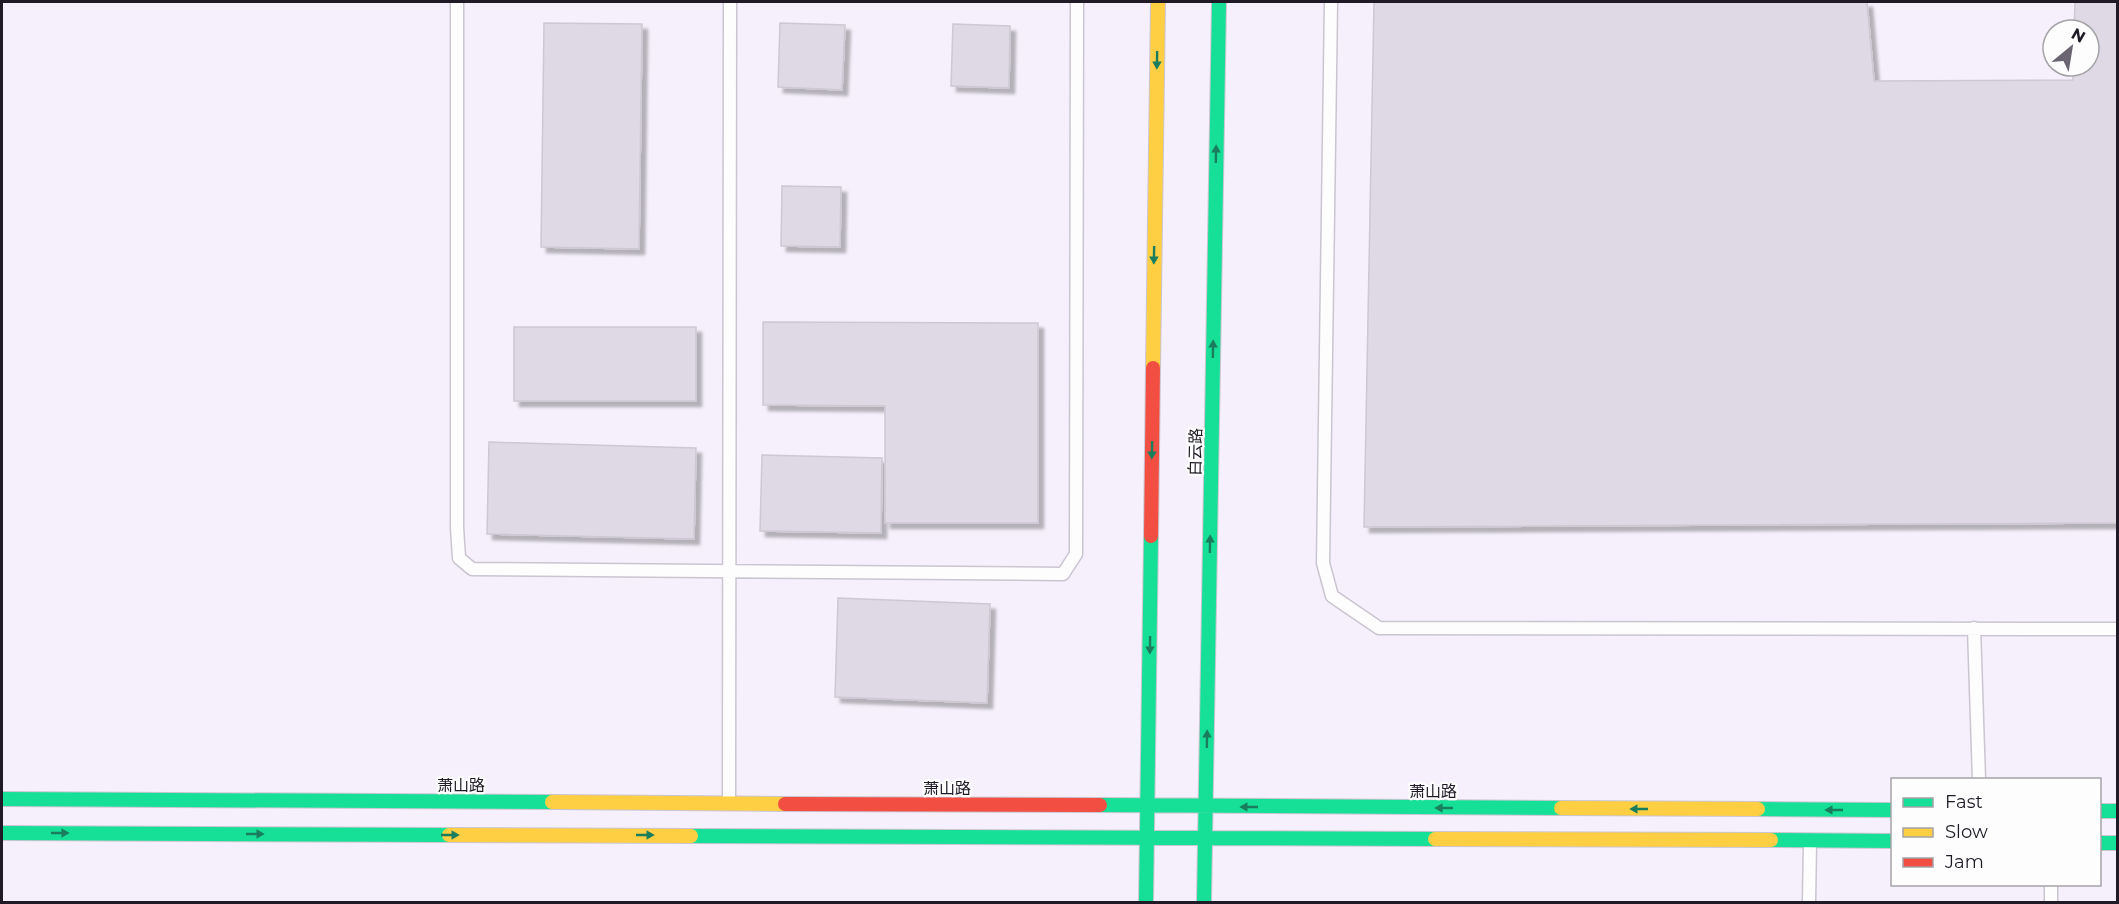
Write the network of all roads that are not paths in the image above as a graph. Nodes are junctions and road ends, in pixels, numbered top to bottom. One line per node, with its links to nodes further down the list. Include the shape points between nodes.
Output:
1 (457, 2): 7 (lane, via 459,558 472,569)
2 (730, 2): 7 (lane)
3 (1077, 2): 7 (lane, via 1076,554 1062,574)
4 (1158, 2): 12 (street, one-way to 12)
5 (1219, 2): 13 (street, 白云路, one-way to 5)
6 (1331, 2): 8 (lane, via 1323,563 1332,596 1379,628)
7 (729, 570): 17 (lane)
8 (1974, 628): 9 (lane); 10 (lane)
9 (2118, 629)
10 (1979, 778)
11 (2, 799): 17 (street, 萧山路)
12 (1148, 806): 13 (street, 萧山路); 17 (street, 萧山路); 19 (street)
13 (1206, 806): 14 (street, 萧山路, one-way to 13); 20 (street, 白云路)
14 (1891, 810)
15 (2101, 811): 16 (street)
16 (2118, 811)
17 (729, 820): 18 (street, 萧山路, one-way to 17); 19 (street, 萧山路)
18 (2, 833)
19 (1147, 837): 20 (street, 萧山路); 26 (street)
20 (1205, 837): 21 (street, 萧山路); 27 (street, 白云路)
21 (1810, 839): 22 (street, 萧山路); 28 (lane)
22 (1891, 841)
23 (2101, 843): 24 (street)
24 (2118, 843)
25 (2051, 886): 29 (lane)
26 (1146, 903)
27 (1204, 903)
28 (1809, 903)
29 (2051, 903)

